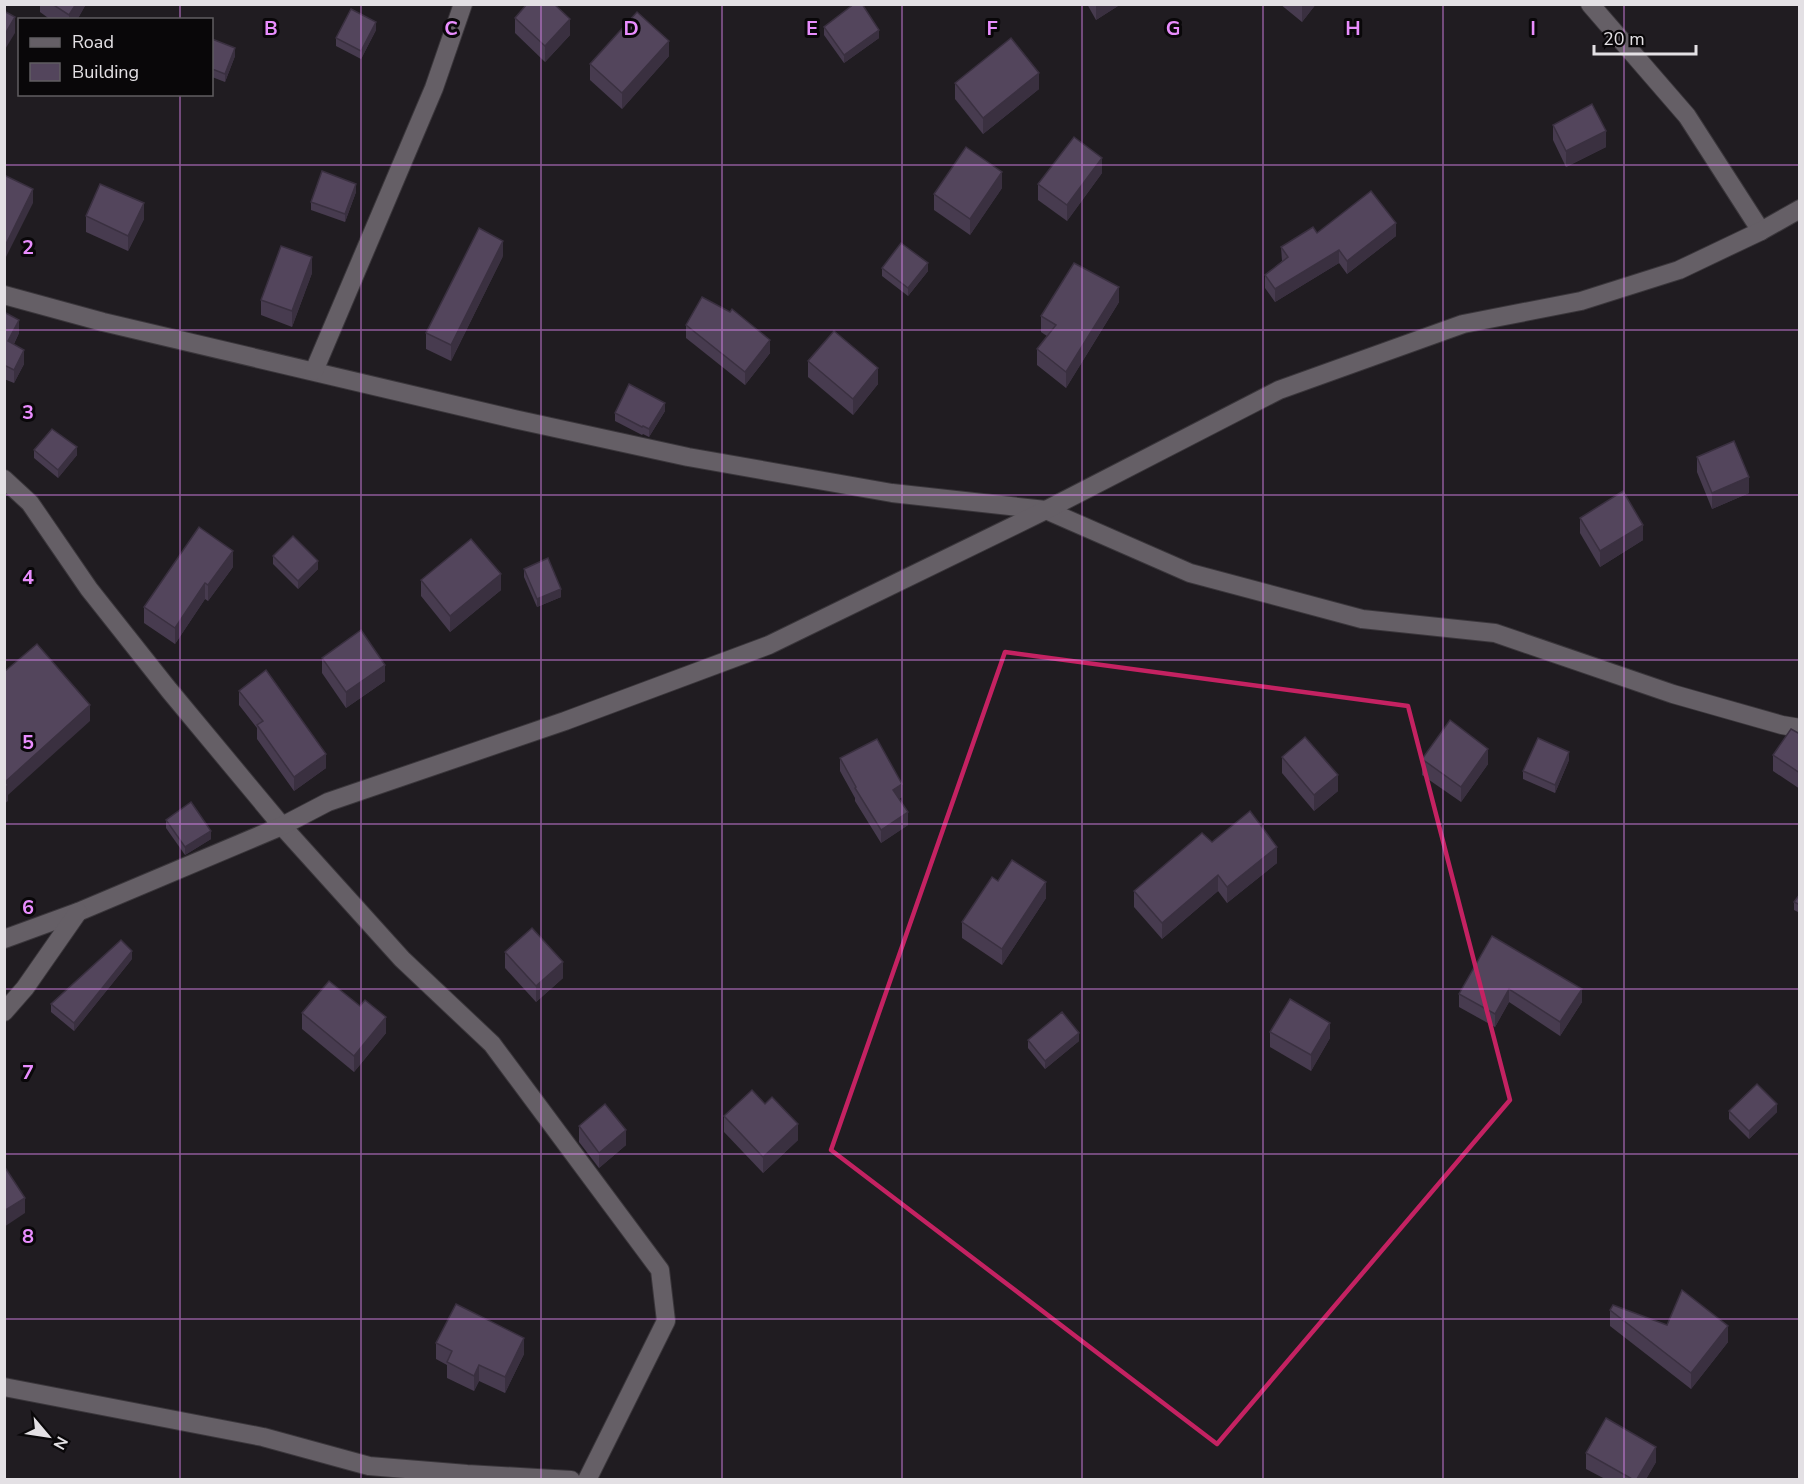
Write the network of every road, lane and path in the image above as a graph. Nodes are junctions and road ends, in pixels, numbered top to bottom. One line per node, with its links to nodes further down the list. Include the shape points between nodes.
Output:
1 (462, 4): 6 (street, via 434,88)
2 (1590, 4): 4 (street, via 1687,116)
3 (1800, 209): 4 (street)
4 (1761, 231): 8 (street, via 1679,270 1581,301 1463,324 1279,390)
5 (4, 295): 6 (street)
6 (314, 371): 8 (street, via 688,458 892,493)
7 (4, 479): 10 (street, via 30,503 89,589)
8 (1046, 510): 9 (street, via 1190,573 1362,619 1495,633 1673,694); 10 (street, via 769,645 565,721 328,802)
9 (1800, 728)
10 (282, 826): 11 (street); 16 (street, via 402,959 492,1044 660,1270 666,1321)
11 (78, 912): 12 (street); 13 (street)
12 (4, 939)
13 (4, 1012)
14 (4, 1387): 15 (street, via 263,1437 369,1466)
15 (571, 1479)
16 (587, 1479)

